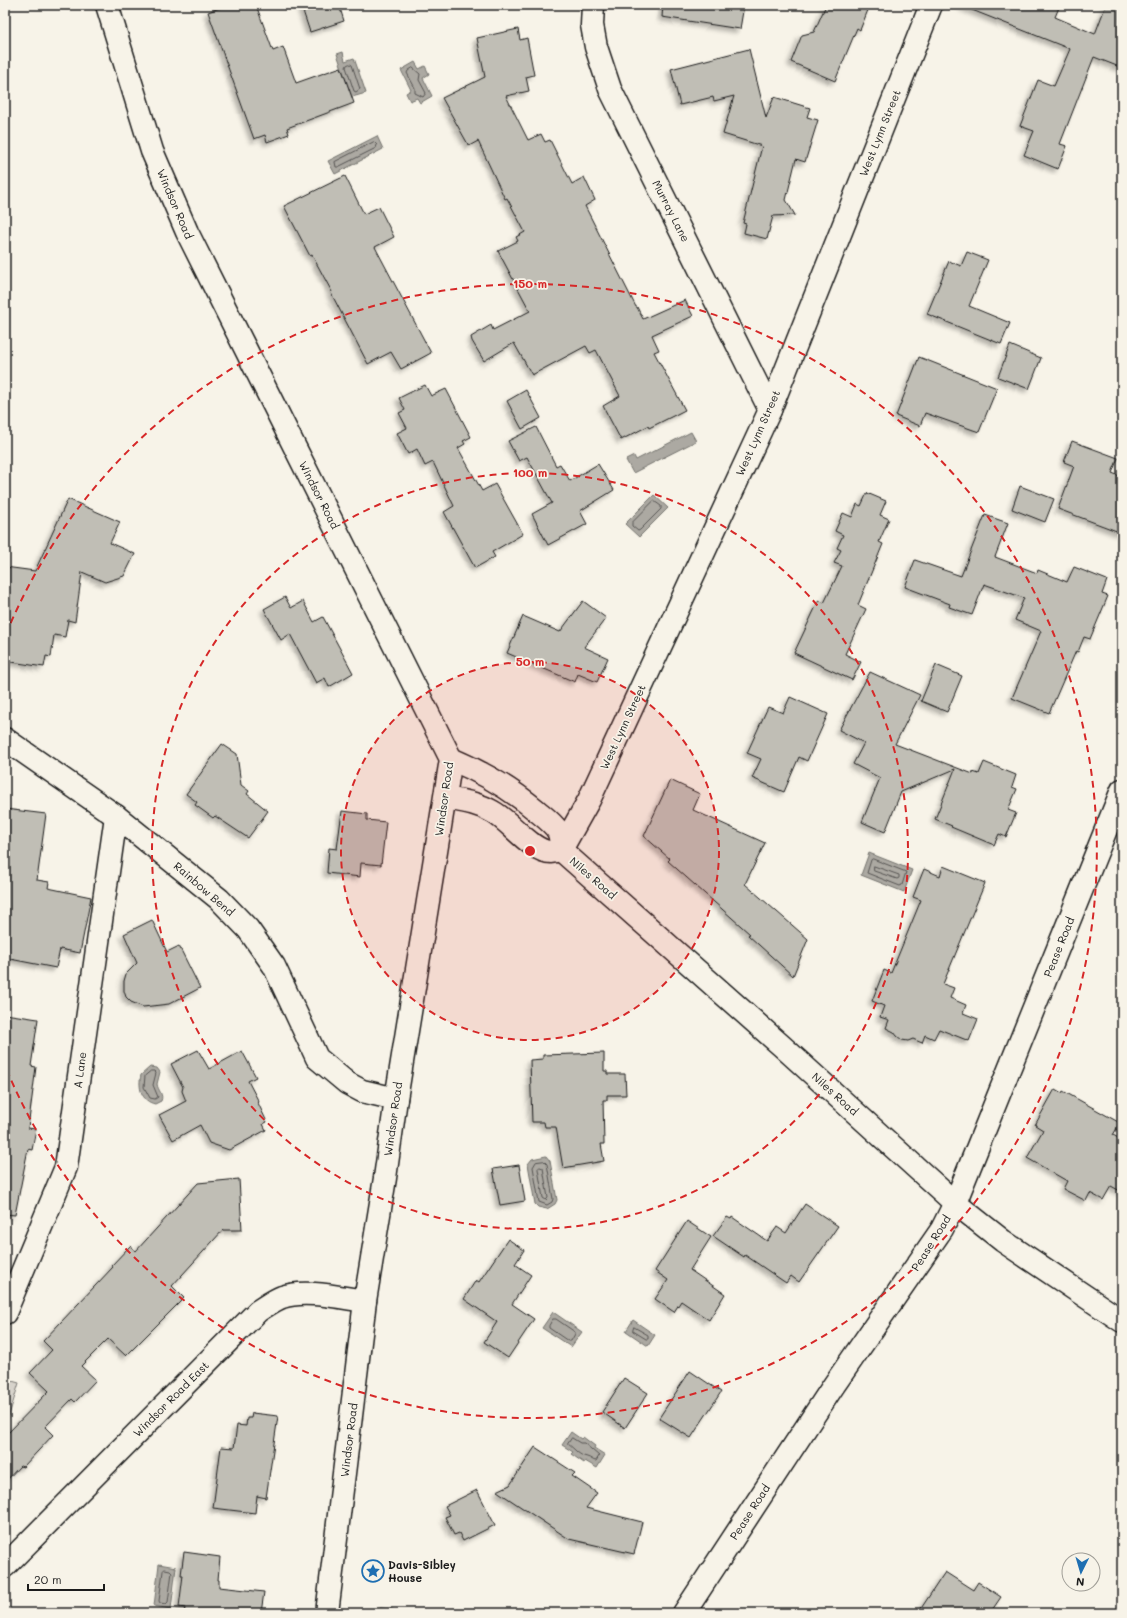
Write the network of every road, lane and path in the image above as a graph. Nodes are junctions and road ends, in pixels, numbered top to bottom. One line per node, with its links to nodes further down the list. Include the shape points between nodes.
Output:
1 (108, 5): 6 (street, Windsor Road, via 152,151 186,232)
2 (593, 5): 4 (street, Murray Lane, via 592,26 596,47 610,89)
3 (931, 5): 4 (street, West Lynn Street)
4 (770, 410): 10 (street, West Lynn Street, via 589,800)
5 (5, 739): 9 (street, Rainbow Bend)
6 (451, 759): 8 (street, Windsor Road); 10 (street, Niles Road, via 498,782 542,815 558,831 561,840)
7 (1122, 790): 12 (street, Pease Road)
8 (446, 798): 10 (street, Niles Road, via 486,808 508,822 536,847 552,852); 11 (street, Windsor Road)
9 (116, 816): 11 (street, Rainbow Bend, via 220,899 248,929 274,966 317,1058 357,1088); 14 (street, A Lane, via 66,1167)
10 (560, 850): 12 (street, Niles Road)
11 (396, 1099): 13 (street, Windsor Road)
12 (955, 1203): 15 (street, Niles Road, via 1009,1246); 18 (street, Pease Road, via 942,1229 834,1385)
13 (365, 1301): 16 (street, Windsor Road East, via 304,1294 282,1297 258,1311); 17 (street, Windsor Road)
14 (5, 1313)
15 (1122, 1321)
16 (5, 1566)
17 (327, 1613)
18 (684, 1613)

